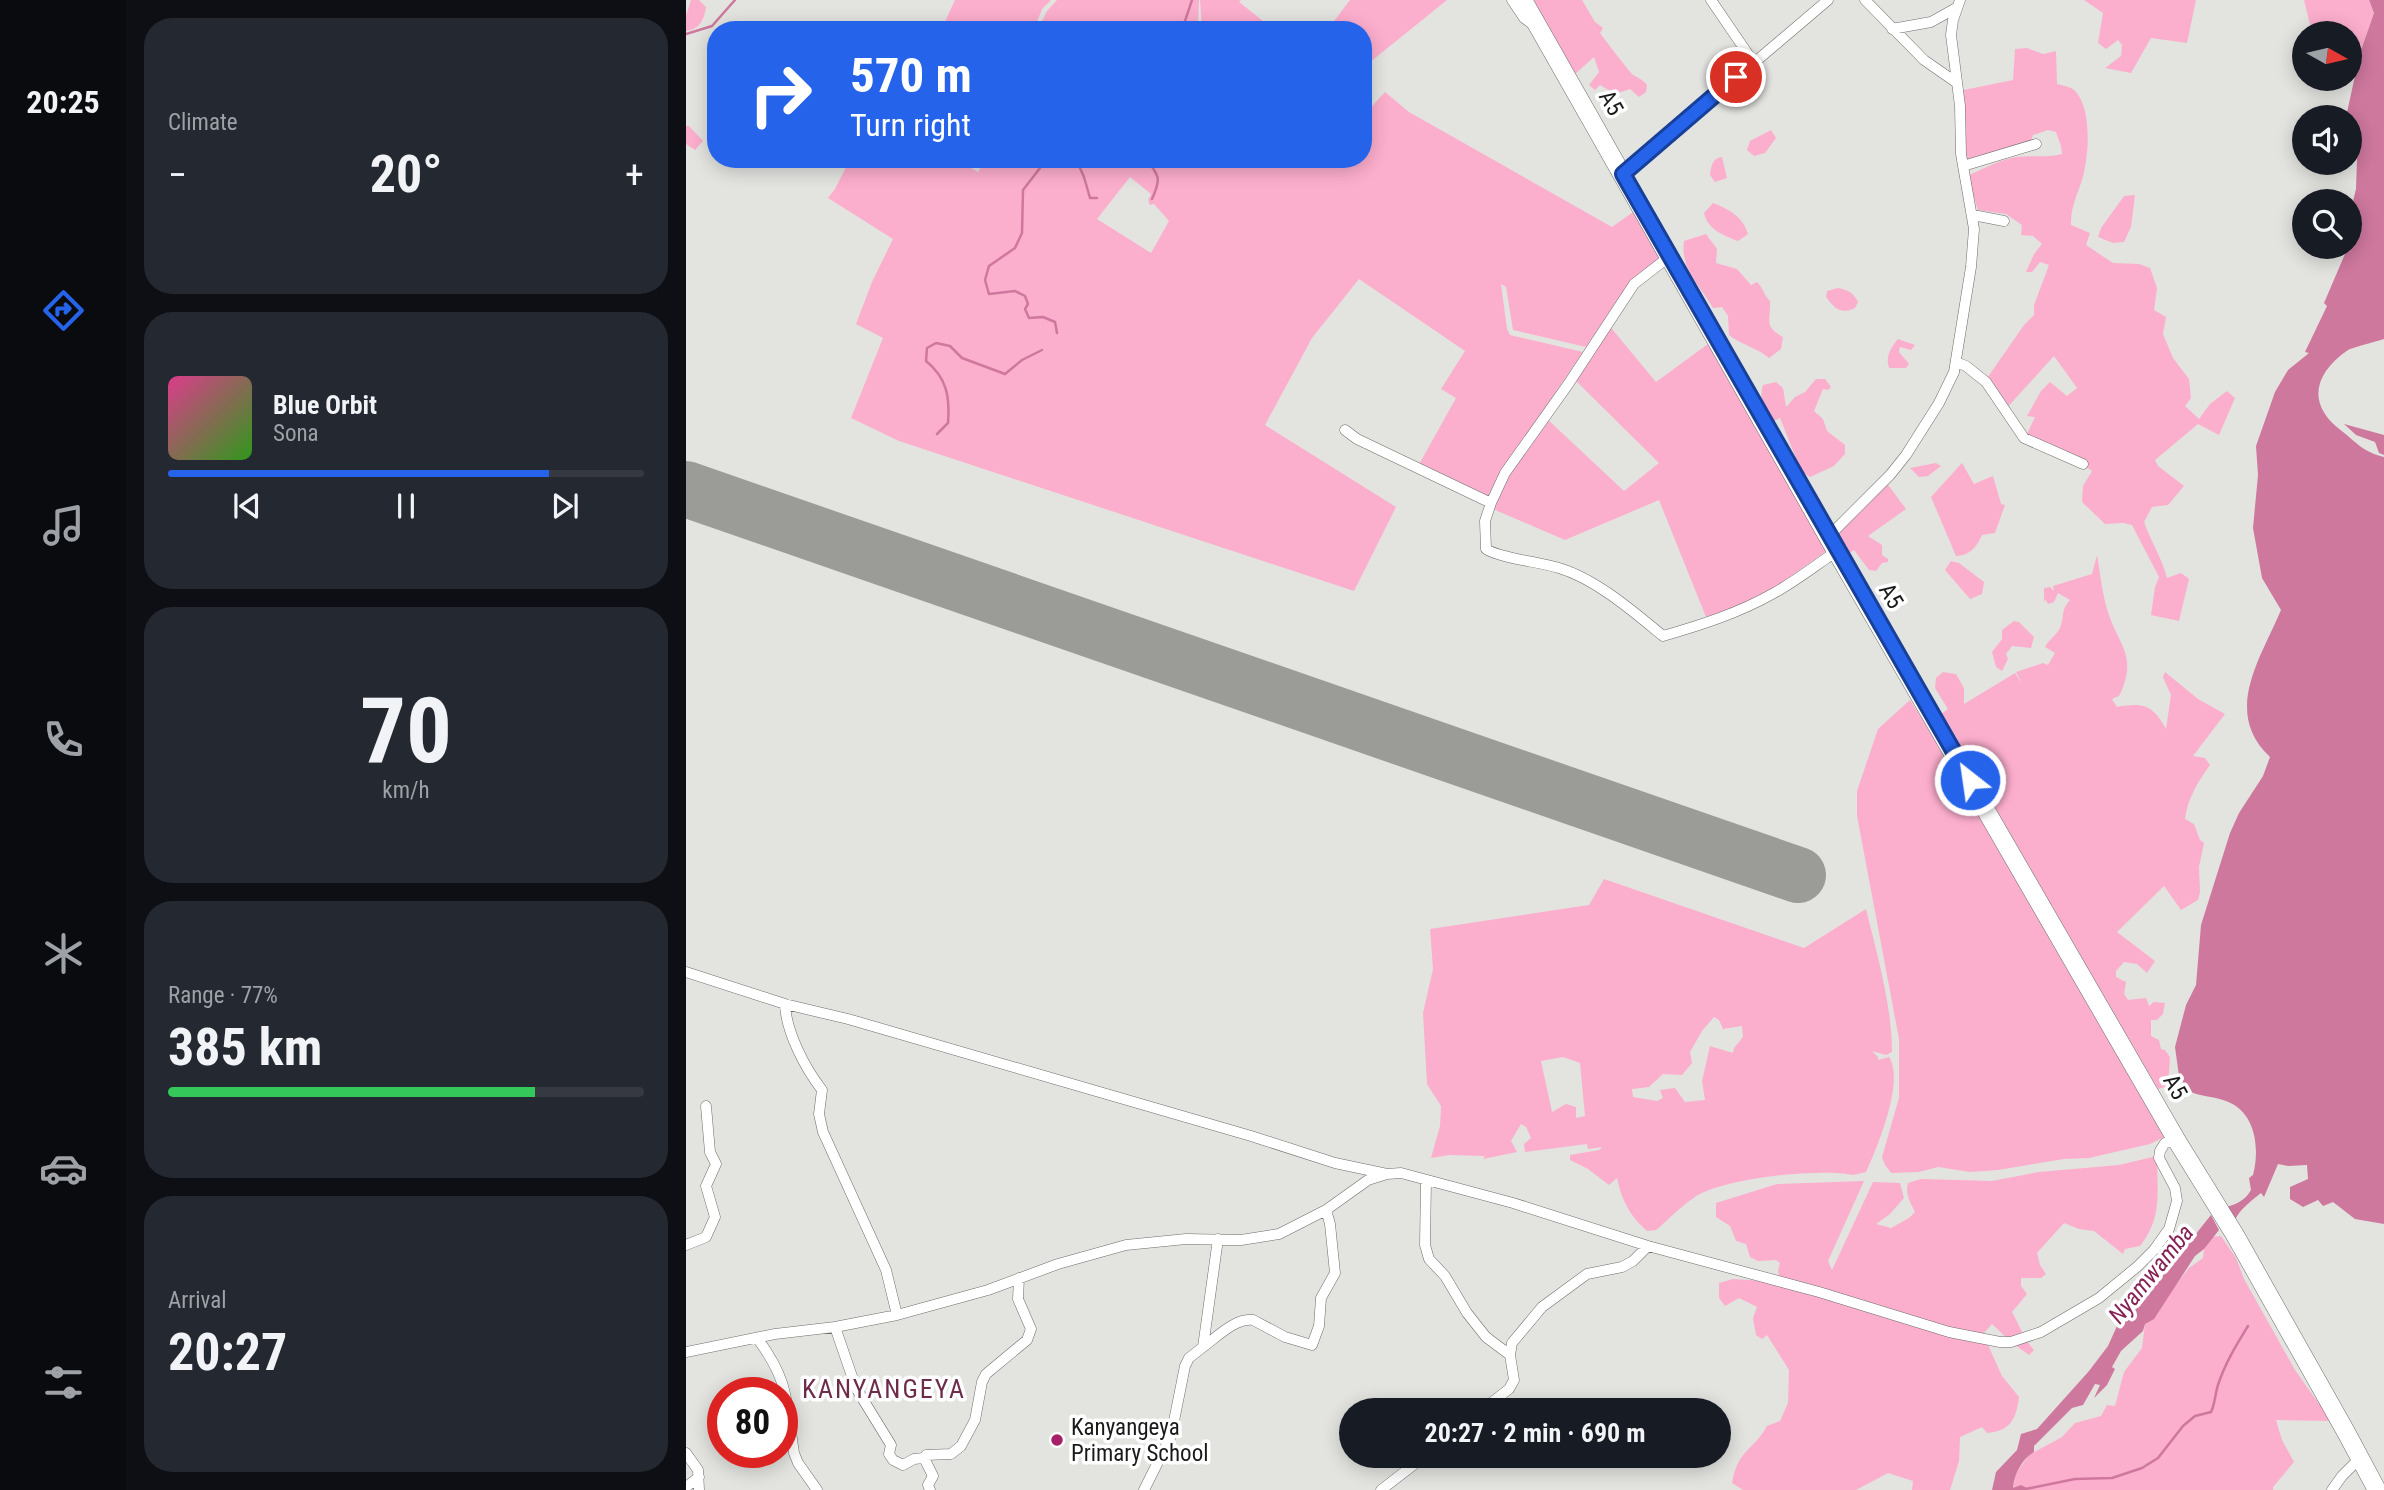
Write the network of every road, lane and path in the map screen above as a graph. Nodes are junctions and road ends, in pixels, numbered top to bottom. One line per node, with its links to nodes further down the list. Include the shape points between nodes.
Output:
1 (1511, 0): 7 (street, via 1524,18)
2 (1523, 0): 7 (highway, A5 / A5)
3 (1711, 0): 9 (street)
4 (1828, 0): 9 (street)
5 (1865, 0): 8 (street)
6 (1958, 4): 8 (street, via 1931,22); 10 (street, via 1951,36)
7 (1539, 28): 13 (highway, A5 / A5)
8 (1892, 29): 10 (street)
9 (1754, 62): 13 (street)
10 (1957, 83): 12 (street)
11 (2036, 144): 12 (street)
12 (1963, 166): 14 (street)
13 (1623, 174): 16 (highway, A5 / A5)
14 (1973, 215): 15 (street); 17 (street, via 1971,267)
15 (2004, 221)
16 (1670, 256): 20 (street, via 1634,284 1505,472); 21 (highway, A5 / A5)
17 (1956, 362): 19 (street, via 1986,382 2024,438); 21 (street, via 1939,403 1906,455)
18 (1345, 430): 20 (street)
19 (2083, 464)
20 (1491, 503): 21 (street, via 1485,521 1486,549 1494,555 1563,569 1619,599 1663,636 1741,610 1774,593)
21 (1833, 544): 25 (highway, A5 / A5)
22 (686, 972): 23 (street)
23 (785, 1003): 26 (street, via 1335,1164); 33 (street, via 809,1076 822,1090 819,1114 823,1132 886,1270)
24 (706, 1107): 30 (street, via 710,1152 716,1164 706,1189 715,1217 706,1237)
25 (2177, 1141): 31 (street, via 2165,1143 2159,1153 2177,1201 2169,1229 2154,1250 2099,1298 2022,1340 2000,1342 1949,1332); 42 (highway, A5 / A5)
26 (1387, 1174): 27 (street); 28 (street, via 1368,1180)
27 (1426, 1180): 31 (street); 38 (street, via 1429,1259 1486,1337)
28 (1326, 1210): 29 (street, via 1279,1234); 36 (street, via 1335,1273 1321,1298 1312,1345 1247,1319)
29 (1217, 1240): 32 (street, via 1126,1245); 36 (street)
30 (686, 1245)
31 (1648, 1246): 38 (street, via 1627,1265 1591,1272 1542,1307 1512,1343)
32 (1019, 1278): 33 (street); 41 (street, via 1018,1298 1031,1329 1027,1340 986,1374 975,1420 956,1451)
33 (897, 1315): 34 (street)
34 (835, 1326): 35 (street); 41 (street, via 856,1388 891,1445 889,1454 903,1465)
35 (757, 1338): 37 (street); 47 (street, via 786,1389 794,1453)
36 (1203, 1347): 49 (street, via 1185,1366 1171,1436)
37 (686, 1352)
38 (1510, 1355): 39 (street, via 1514,1380)
39 (1497, 1398)
40 (686, 1452): 44 (street)
41 (923, 1458): 48 (street, via 933,1476)
42 (2360, 1458): 51 (street); 52 (highway, A5)
43 (1409, 1468): 50 (street)
44 (698, 1477): 45 (street); 46 (street)
45 (686, 1487)
46 (699, 1490)
47 (817, 1490)
48 (930, 1490)
49 (1144, 1490)
50 (1381, 1490)
51 (2332, 1490)
52 (2377, 1490)

